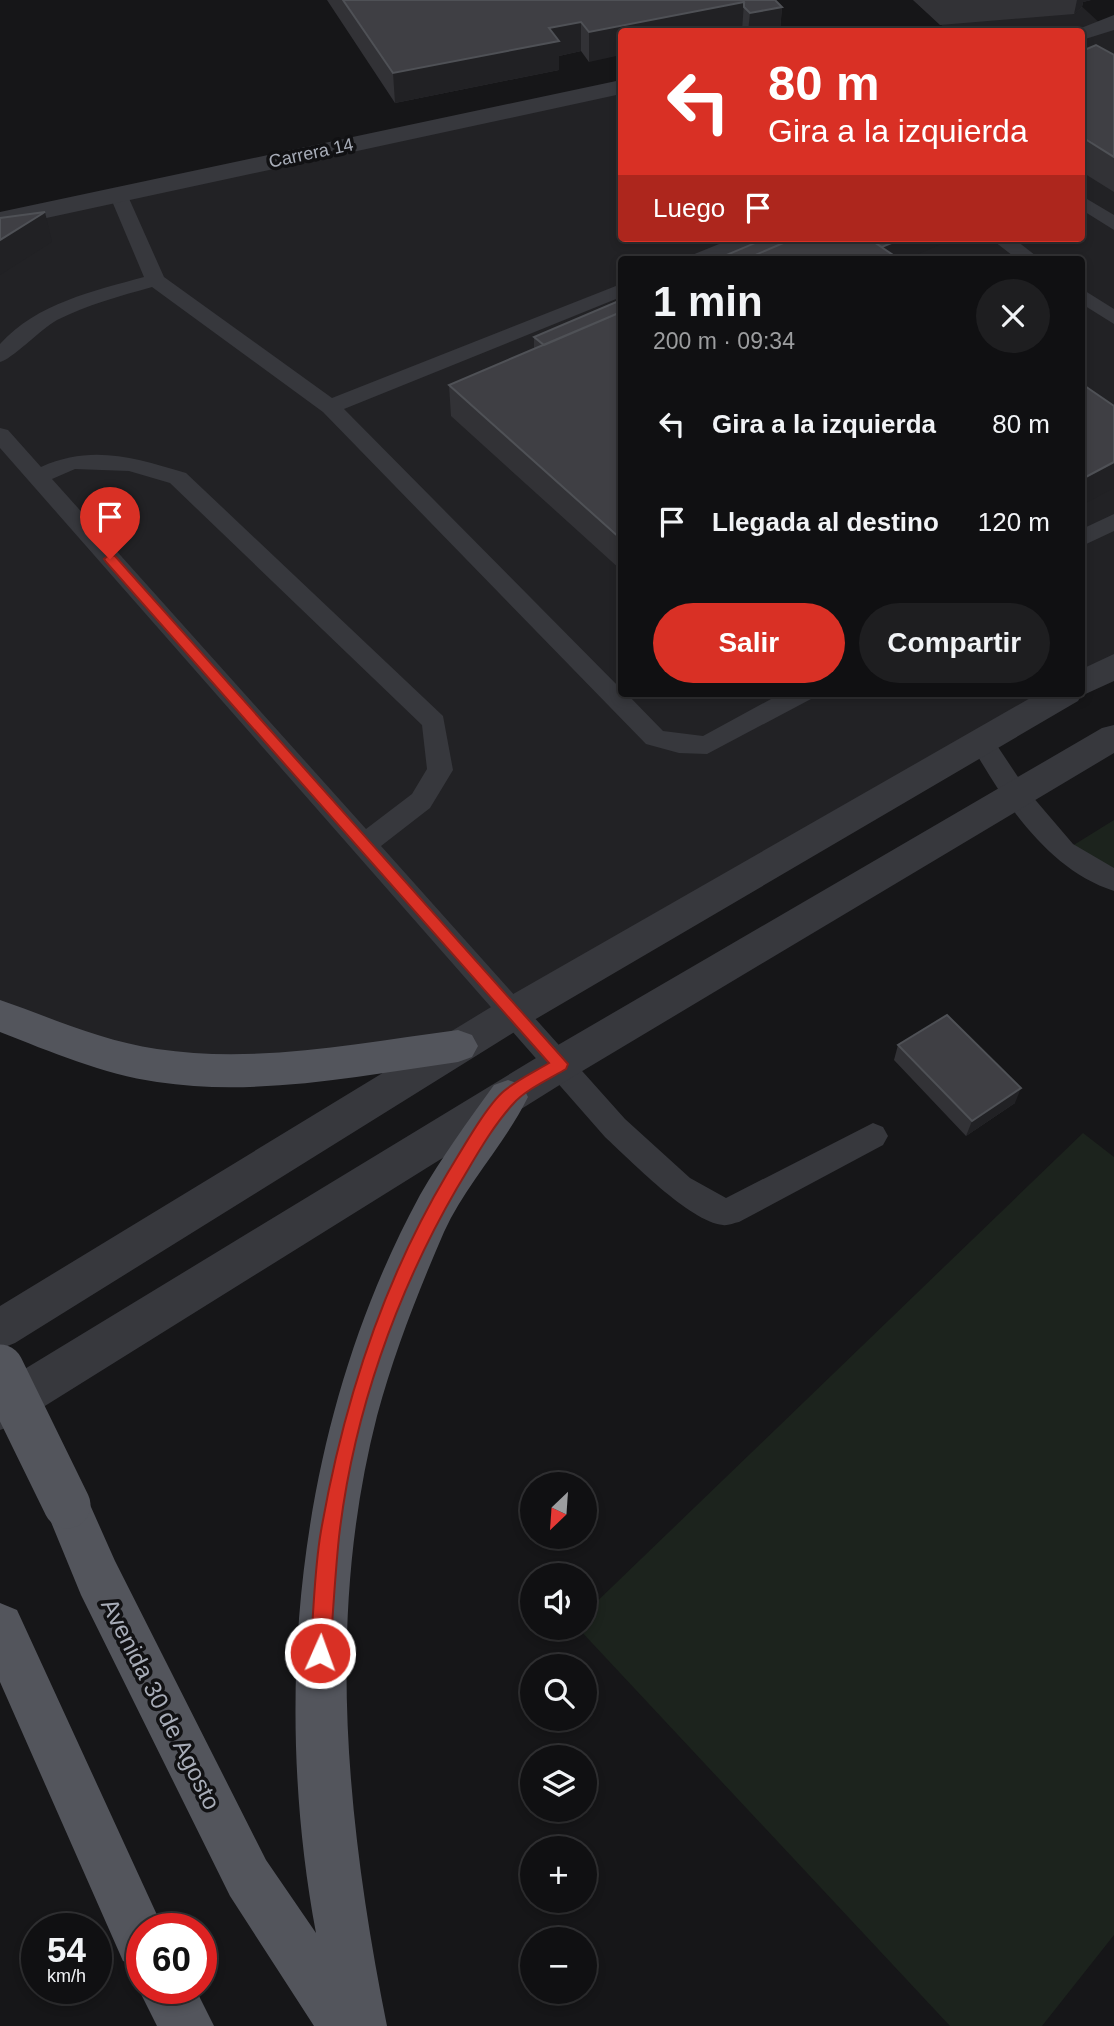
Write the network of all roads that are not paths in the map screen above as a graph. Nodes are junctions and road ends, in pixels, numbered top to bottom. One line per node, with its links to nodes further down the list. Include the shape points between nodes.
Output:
1 (1114, 22): 2 (street)
2 (1085, 32)
3 (618, 88): 4 (street, Carrera 14)
4 (118, 194): 6 (street, Carrera 14); 12 (lane)
5 (1085, 204): 7 (lane)
6 (0, 220)
7 (1114, 224)
8 (741, 242): 10 (lane)
9 (1006, 242): 11 (lane)
10 (706, 256)
11 (1026, 256)
12 (155, 280): 16 (lane, via 63,307); 17 (lane)
13 (618, 291): 17 (lane)
14 (1085, 297): 15 (lane)
15 (1114, 318)
16 (0, 356)
17 (330, 407): 24 (lane, via 654,738 707,745)
18 (0, 435): 19 (lane)
19 (38, 477): 29 (lane); 29 (lane, via 72,462 130,464 178,478 434,723 440,770 421,801)
20 (1114, 521): 21 (lane)
21 (1085, 537)
22 (1114, 666): 23 (street)
23 (1085, 682)
24 (795, 697)
25 (1059, 697): 27 (street)
26 (1114, 737): 28 (street)
27 (981, 741): 28 (lane); 31 (street)
28 (1017, 796): 30 (lane, via 1064,851); 34 (street)
29 (365, 844): 31 (lane)
30 (1114, 881)
31 (515, 1012): 33 (street); 34 (lane)
32 (0, 1016): 33 (main road, via 83,1047 176,1068 268,1070)
33 (458, 1046): 37 (street)
34 (560, 1064): 35 (street); 36 (lane, via 615,1128 678,1187 723,1212 739,1209)
35 (508, 1097): 39 (street); 45 (main road, via 436,1209 396,1290 369,1366 330,1534 321,1628 319,1727 326,1833)
36 (873, 1136)
37 (0, 1329)
38 (0, 1368): 44 (main road, Avenida 30 de Agosto, bridge, via 98,1578 248,1878)
39 (0, 1409)
40 (2, 1635): 41 (main road)
41 (129, 1913)
42 (174, 2004): 43 (main road)
43 (187, 2026)
44 (346, 2026)
45 (360, 2026)

